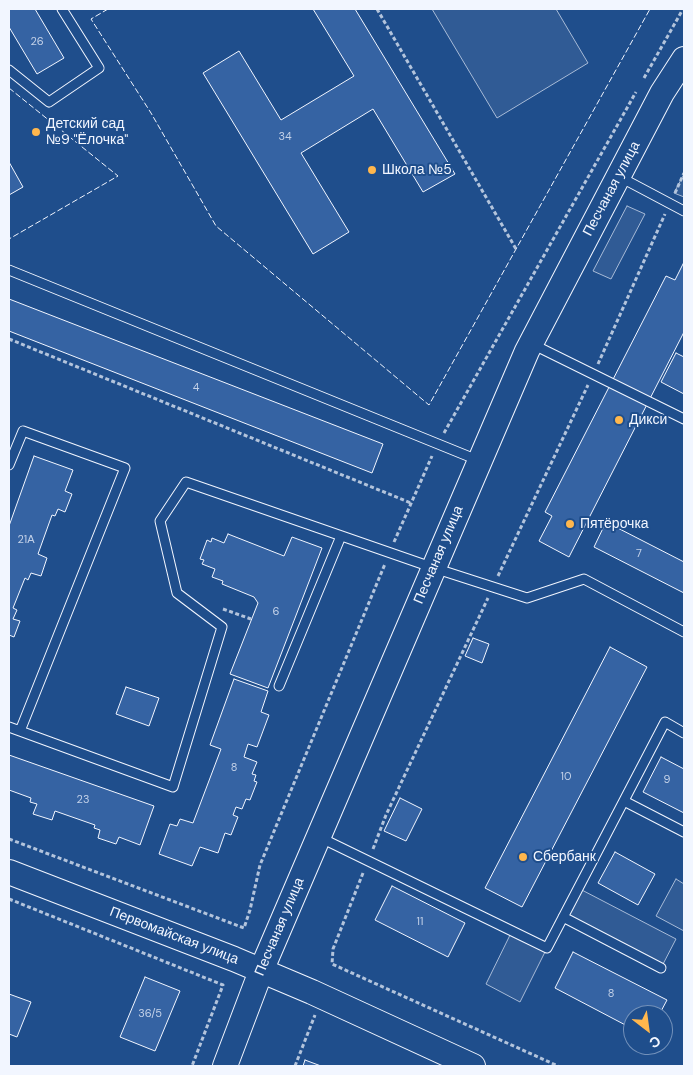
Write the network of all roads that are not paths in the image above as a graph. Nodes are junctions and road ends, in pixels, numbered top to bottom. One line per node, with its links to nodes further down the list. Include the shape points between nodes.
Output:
1 (62, 9): 3 (lane, via 99,68 49,102)
2 (684, 58): 4 (street, Песчаная улица)
3 (9, 70)
4 (618, 176): 5 (lane); 7 (street, Песчаная улица)
5 (684, 211)
6 (9, 270): 9 (lane)
7 (531, 343): 8 (lane); 9 (street, Песчаная улица)
8 (684, 419)
9 (480, 461): 12 (street, Песчаная улица)
10 (9, 465): 16 (lane, via 23,431 126,468)
11 (341, 536): 12 (lane); 14 (lane); 16 (lane, via 186,482 165,513 160,521 177,593 222,628 173,787)
12 (434, 568): 13 (lane, via 527,598 584,579); 20 (street, Песчаная улица)
13 (684, 632)
14 (279, 686)
15 (9, 727): 16 (lane)
16 (20, 731)
17 (684, 733): 18 (lane, via 665,722)
18 (624, 801): 19 (lane); 22 (lane)
19 (684, 832)
20 (318, 837): 22 (lane, via 547,948); 24 (street, Песчаная улица)
21 (9, 872): 24 (street, Первомайская улица)
22 (563, 917): 23 (lane)
23 (661, 968)
24 (261, 971): 25 (street, Песчаная улица); 26 (street, Первомайская улица)
25 (225, 1066)
26 (473, 1066)

